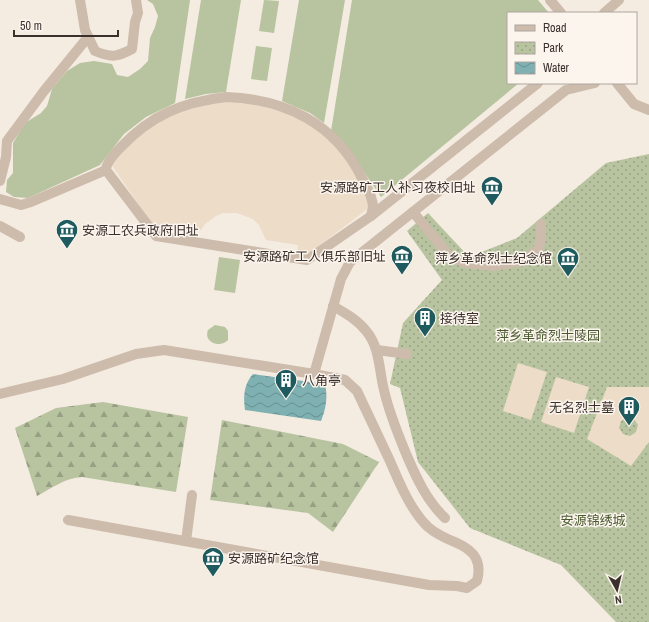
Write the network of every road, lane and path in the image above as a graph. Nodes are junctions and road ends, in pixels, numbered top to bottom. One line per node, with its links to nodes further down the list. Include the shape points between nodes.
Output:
1 (80, 0): 7 (street)
2 (136, 0): 7 (street, via 138,13 132,49 121,55 108,56 95,51)
3 (550, 0): 5 (street)
4 (619, 0): 6 (street)
5 (560, 12)
6 (605, 12)
7 (88, 37): 13 (street, via 44,90 7,141)
8 (537, 84): 16 (street)
9 (591, 84): 15 (street, via 566,90)
10 (618, 84): 11 (street, via 634,104)
11 (649, 110)
12 (106, 170): 14 (street, via 21,205); 16 (street, via 156,236 307,260); 16 (street, via 106,166 117,151 143,126 174,109 226,97 261,100 300,115 325,131 338,144 353,162 367,189 373,206)
13 (0, 181)
14 (0, 199)
15 (413, 212): 17 (street, via 450,257 493,266 523,262 538,249); 20 (street, via 350,262 341,279)
16 (371, 216)
17 (541, 224)
18 (0, 226): 19 (street)
19 (20, 237)
20 (333, 306): 21 (street, via 355,320 368,333); 23 (street)
21 (377, 350): 22 (street); 26 (street, via 383,390 393,424 421,487 436,510)
22 (407, 354)
23 (314, 374): 24 (street, via 164,350 136,354 63,379); 28 (street, via 346,380 357,391 401,486 416,512 428,527 466,547 478,560 477,581 467,588 430,585)
24 (0, 394)
25 (192, 495): 28 (street)
26 (445, 518)
27 (68, 520): 28 (street)
28 (186, 541)

